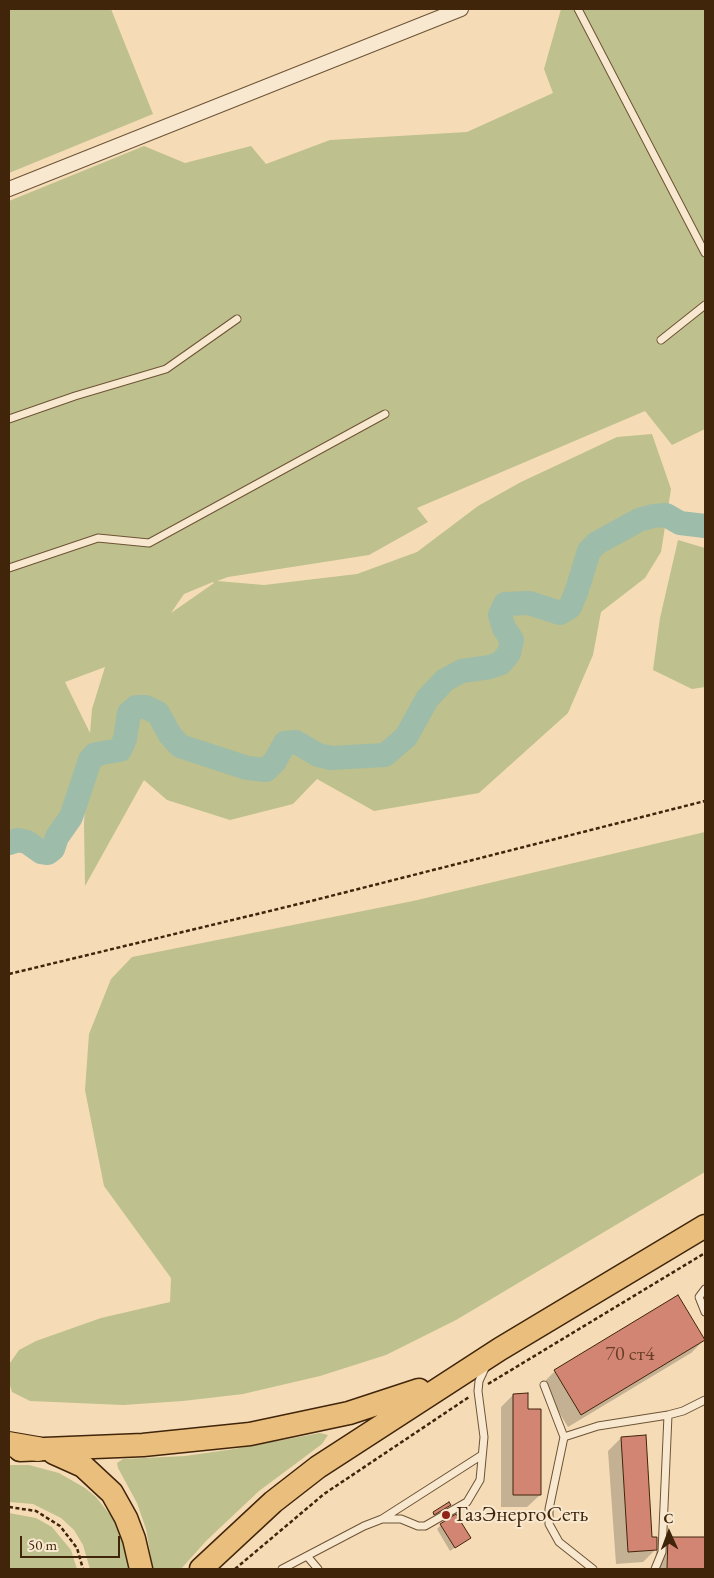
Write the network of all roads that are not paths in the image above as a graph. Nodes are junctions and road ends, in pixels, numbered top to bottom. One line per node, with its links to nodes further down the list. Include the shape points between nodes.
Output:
1 (462, 9): 3 (street)
2 (578, 9): 4 (lane)
3 (9, 189)
4 (705, 253)
5 (705, 305): 7 (lane)
6 (237, 319): 9 (lane, via 166,370)
7 (660, 340)
8 (385, 414): 10 (lane, via 148,543 98,538)
9 (9, 419)
10 (9, 568)
11 (705, 1226): 14 (main road)
12 (705, 1289): 13 (lane, via 699,1297)
13 (705, 1312)
14 (500, 1349): 20 (main road, via 419,1390 310,1422 198,1441); 22 (lane, via 478,1381 484,1424); 26 (main road, via 318,1467 272,1502)
15 (544, 1385): 18 (lane)
16 (705, 1400): 17 (lane)
17 (668, 1415): 18 (lane, via 598,1426); 30 (lane, via 662,1552)
18 (564, 1436): 29 (lane, via 549,1509 549,1524 559,1542)
19 (9, 1444): 20 (highway)
20 (38, 1449): 21 (main road); 25 (main road, via 74,1460 112,1493 126,1518)
21 (9, 1452)
22 (482, 1455): 23 (lane); 23 (lane, via 480,1480 467,1502 425,1526 401,1519)
23 (382, 1520): 24 (lane)
24 (307, 1556): 27 (lane); 28 (lane)
25 (141, 1569)
26 (201, 1569)
27 (282, 1569)
28 (318, 1569)
29 (593, 1569)
30 (655, 1569)

